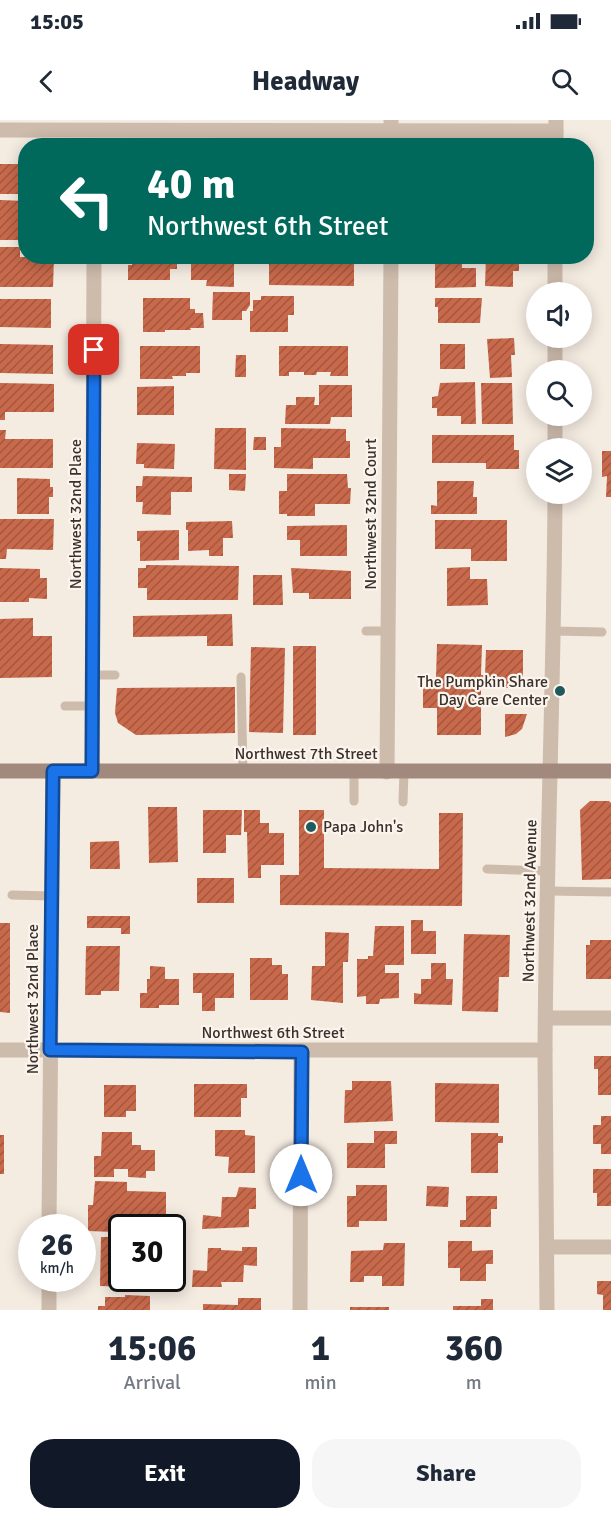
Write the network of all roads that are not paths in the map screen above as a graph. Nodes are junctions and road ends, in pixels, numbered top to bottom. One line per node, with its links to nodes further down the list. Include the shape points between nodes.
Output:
1 (0, 130): 2 (street)
2 (95, 132): 3 (street)
3 (392, 132): 4 (street)
4 (556, 132)
5 (94, 264): 14 (street, Northwest 32nd Place)
6 (391, 264): 11 (street, Northwest 32nd Court)
7 (555, 264): 8 (street)
8 (555, 282)
9 (555, 504): 12 (street, Northwest 32nd Avenue)
10 (366, 631): 11 (lane)
11 (389, 631): 26 (street, Northwest 32nd Court)
12 (554, 631): 13 (lane); 22 (street, Northwest 32nd Avenue)
13 (602, 632)
14 (93, 675): 15 (lane); 18 (street, Northwest 32nd Place)
15 (115, 675)
16 (241, 677): 24 (lane)
17 (65, 706): 18 (lane)
18 (93, 706): 21 (street, Northwest 32nd Place)
19 (0, 771): 20 (main road, Northwest 7th Street)
20 (53, 771): 21 (main road, Northwest 7th Street); 35 (street, Northwest 32nd Place)
21 (92, 771): 24 (main road, Northwest 7th Street)
22 (551, 771): 23 (main road, Northwest 7th Street); 27 (main road, Northwest 7th Street); 31 (street, Northwest 32nd Avenue)
23 (611, 771)
24 (243, 772): 25 (main road, Northwest 7th Street)
25 (354, 772): 26 (main road, Northwest 7th Street); 28 (lane)
26 (387, 772): 27 (main road, Northwest 7th Street)
27 (404, 772): 29 (lane)
28 (354, 801)
29 (404, 802)
30 (487, 869): 31 (lane)
31 (548, 871): 32 (street, Northwest 32nd Avenue)
32 (548, 891): 33 (lane); 36 (street, Northwest 32nd Avenue)
33 (611, 892)
34 (12, 895): 35 (lane)
35 (51, 896): 39 (street, Northwest 32nd Place)
36 (546, 1018): 37 (street); 40 (street, Northwest 32nd Avenue)
37 (611, 1018)
38 (0, 1050): 39 (street, Northwest 6th Street)
39 (50, 1050): 41 (street, Northwest 6th Street); 42 (street, Northwest 32nd Place)
40 (545, 1050): 41 (street, Northwest 6th Street); 43 (street, Northwest 32nd Avenue)
41 (302, 1052): 47 (street)
42 (49, 1214)
43 (547, 1247): 44 (street); 48 (street, Northwest 32nd Avenue)
44 (611, 1247)
45 (49, 1292): 46 (street)
46 (49, 1310)
47 (300, 1310)
48 (547, 1310)

